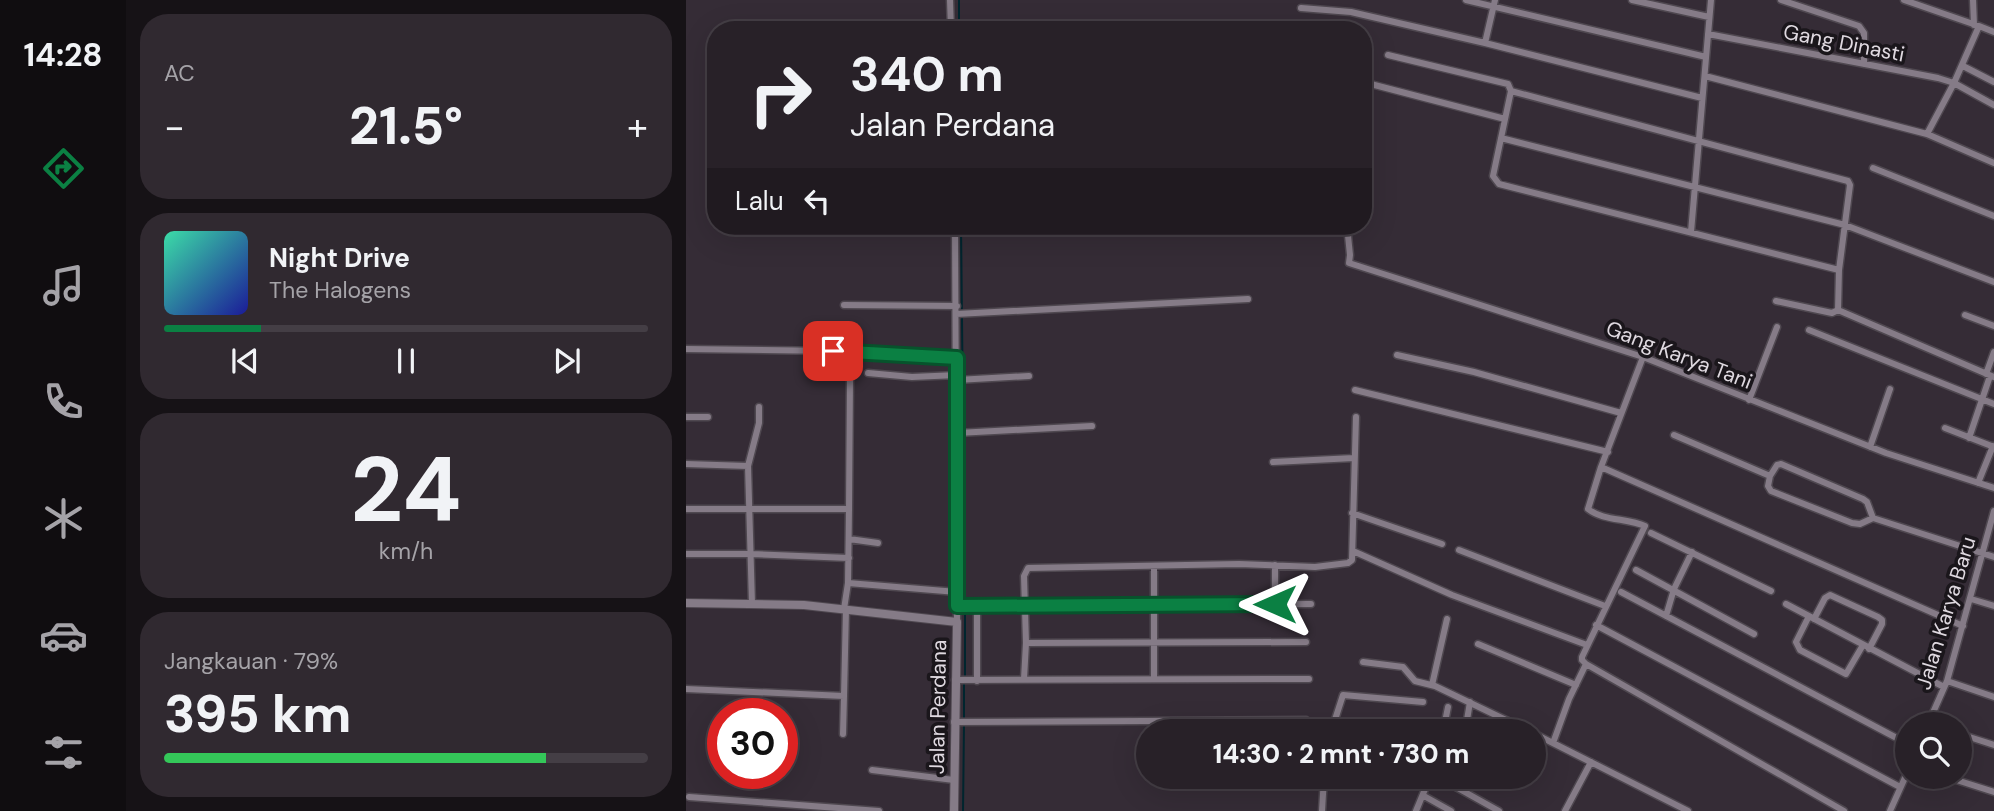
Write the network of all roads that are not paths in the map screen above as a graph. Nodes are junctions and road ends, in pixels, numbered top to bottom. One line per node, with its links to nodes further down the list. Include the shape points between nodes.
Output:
1 (950, 0): 11 (street)
2 (1466, 0): 8 (street)
3 (1632, 0): 10 (street)
4 (1711, 0): 10 (street)
5 (1781, 0): 18 (street, via 1859,26 1864,33)
6 (1904, 0): 12 (street)
7 (1973, 0): 12 (street)
8 (1495, 4): 15 (street); 17 (street)
9 (1301, 8): 15 (street, via 1351,12)
10 (1710, 17): 14 (street)
11 (951, 21)
12 (1976, 25): 13 (street); 19 (street)
13 (1991, 31)
14 (1708, 34): 17 (street); 18 (street, Gang Dinasti)
15 (1485, 43): 25 (street)
16 (1388, 55): 24 (street, via 1508,84)
17 (1706, 57): 20 (street)
18 (1864, 64): 22 (street, Gang Dinasti)
19 (1962, 66): 21 (street); 22 (street)
20 (1705, 76): 25 (street); 28 (street)
21 (1994, 82)
22 (1954, 83): 26 (street, Gang Dinasti); 28 (street)
23 (1372, 84): 27 (street)
24 (1511, 91): 27 (street); 30 (street)
25 (1702, 98): 30 (street)
26 (1994, 106)
27 (1505, 119): 29 (street)
28 (1927, 134): 31 (street)
29 (1501, 138): 33 (street); 36 (street, via 1493,176 1499,184)
30 (1697, 143): 33 (street); 35 (street, via 1848,181)
31 (1994, 163)
32 (1873, 168): 34 (street)
33 (1695, 187): 35 (street); 36 (street)
34 (1994, 216)
35 (1845, 225): 39 (street); 40 (street)
36 (1691, 232): 39 (street)
37 (956, 235): 45 (street, Jalan Perdana)
38 (1348, 235): 53 (street, Gang Karya Tani, via 1349,263)
39 (1839, 270): 44 (street)
40 (1994, 282)
41 (1248, 299): 45 (street)
42 (1776, 301): 44 (street, via 1832,313)
43 (844, 305): 45 (street)
44 (1838, 310): 57 (street)
45 (960, 312): 54 (street, Jalan Perdana)
46 (1965, 314): 47 (street)
47 (1994, 326)
48 (1777, 327): 62 (street)
49 (1808, 330): 63 (street)
50 (686, 349): 54 (street)
51 (1994, 352): 57 (street)
52 (1397, 355): 66 (street)
53 (1643, 356): 62 (street, Gang Karya Tani); 66 (street)
54 (957, 358): 58 (street, Jalan Perdana)
55 (868, 373): 58 (street)
56 (1030, 376): 58 (street)
57 (1990, 376): 63 (street)
58 (957, 377): 72 (street, Jalan Perdana)
59 (850, 378): 87 (street)
60 (1890, 389): 75 (street)
61 (1355, 390): 77 (street)
62 (1749, 400): 75 (street, Gang Karya Tani)
63 (1983, 400): 64 (street); 74 (street)
64 (1994, 404)
65 (759, 407): 81 (street)
66 (1621, 413): 77 (street)
67 (686, 417): 68 (street)
68 (708, 417)
69 (1356, 417): 78 (street)
70 (1092, 426): 72 (street)
71 (1945, 428): 74 (street)
72 (958, 433): 110 (street, Jalan Perdana)
73 (1674, 435): 83 (street)
74 (1969, 438): 76 (street)
75 (1870, 447): 84 (street, Gang Karya Tani)
76 (1993, 447): 84 (street)
77 (1608, 452): 82 (street)
78 (1354, 458): 79 (street); 90 (street)
79 (1273, 462)
80 (686, 464): 81 (street)
81 (748, 466): 88 (street)
82 (1601, 467): 121 (street, via 1588,510 1645,526); 129 (street)
83 (1770, 476): 91 (street, via 1771,491 1852,523); 91 (street, via 1781,464 1863,499)
84 (1978, 483): 85 (street, Gang Karya Tani)
85 (1994, 488)
86 (686, 509): 88 (street)
87 (849, 509): 88 (street); 93 (street)
88 (749, 510): 101 (street)
89 (1994, 511): 99 (street, Jalan Karya Baru)
90 (1352, 513): 95 (street); 97 (street)
91 (1873, 518): 99 (street)
92 (1651, 533): 98 (street)
93 (849, 539): 94 (street); 103 (street)
94 (878, 543)
95 (1442, 544)
96 (1459, 550): 121 (street)
97 (1353, 551): 104 (street, via 1348,563); 135 (street)
98 (1692, 552): 108 (street); 109 (street)
99 (1983, 553): 102 (street); 112 (street, Jalan Karya Baru)
100 (686, 554): 101 (street)
101 (751, 554): 103 (street); 115 (street)
102 (1994, 557)
103 (849, 558): 107 (street)
104 (1275, 565): 105 (street); 116 (street)
105 (1154, 567): 114 (street); 119 (street, via 1028,568)
106 (1636, 570): 108 (street)
107 (848, 583): 110 (street); 123 (street)
108 (1674, 589): 124 (street); 130 (street)
109 (1771, 591)
110 (957, 592): 120 (street, Jalan Perdana)
111 (1621, 593): 124 (street)
112 (1971, 599): 122 (street); 129 (street, Jalan Karya Baru)
113 (686, 603): 115 (street)
114 (1155, 603): 116 (street); 119 (street); 131 (street)
115 (752, 604): 123 (street)
116 (1275, 604): 117 (street)
117 (1311, 604)
118 (1786, 604): 125 (street)
119 (1025, 605): 120 (street); 133 (street)
120 (967, 606): 127 (street, Jalan Perdana); 143 (street)
121 (1605, 606): 128 (street)
122 (1994, 606)
123 (845, 609): 127 (street); 148 (street)
124 (1666, 616): 161 (street)
125 (1811, 618): 136 (street); 136 (street, via 1830,595 1878,617 1882,624); 136 (street, via 1797,642 1800,650 1846,674)
126 (1447, 619): 145 (street)
127 (957, 622): 142 (street, Jalan Perdana)
128 (1596, 625): 135 (street); 169 (street)
129 (1963, 626): 144 (street, Jalan Karya Baru)
130 (1754, 634)
131 (1155, 642): 132 (street); 133 (street); 139 (street)
132 (1306, 642)
133 (1026, 643): 140 (street)
134 (1478, 644): 146 (street)
135 (1587, 645): 138 (street, via 1582,657)
136 (1866, 647): 144 (street)
137 (1363, 662): 145 (street, via 1403,667 1415,681)
138 (1586, 664): 146 (street); 186 (street)
139 (1154, 678): 140 (street); 141 (street)
140 (1024, 679): 143 (street)
141 (1308, 679)
142 (958, 680): 143 (street); 159 (street, Jalan Perdana)
143 (975, 681)
144 (1946, 684): 149 (street); 153 (street, Jalan Karya Baru)
145 (1432, 685): 151 (street)
146 (1576, 685): 164 (street)
147 (686, 689): 148 (street)
148 (844, 696): 160 (street)
149 (1994, 697)
150 (1423, 702): 154 (street, via 1343,695)
151 (1470, 702): 156 (street); 157 (street)
152 (1448, 707): 155 (street)
153 (1934, 712)
154 (1335, 719)
155 (1446, 719)
156 (1467, 719)
157 (1505, 719)
158 (1136, 721): 159 (street)
159 (960, 722): 168 (street, Jalan Perdana)
160 (843, 734)
161 (1895, 737)
162 (1972, 738): 165 (street)
163 (1546, 739): 164 (street)
164 (1553, 743): 166 (street)
165 (1994, 746)
166 (1591, 762): 184 (street); 185 (street)
167 (872, 771): 168 (street)
168 (954, 780): 179 (street, Jalan Perdana)
169 (1895, 784)
170 (1972, 785): 175 (street)
171 (1323, 789): 180 (street)
172 (1426, 789): 176 (street)
173 (1459, 789): 183 (street)
174 (1899, 789): 187 (street)
175 (1994, 792)
176 (1424, 796): 181 (street); 182 (street)
177 (689, 797): 178 (street)
178 (879, 811)
179 (954, 811)
180 (1322, 811)
181 (1416, 811)
182 (1451, 811)
183 (1499, 811)
184 (1565, 811)
185 (1688, 811)
186 (1844, 811)
187 (1890, 811)

